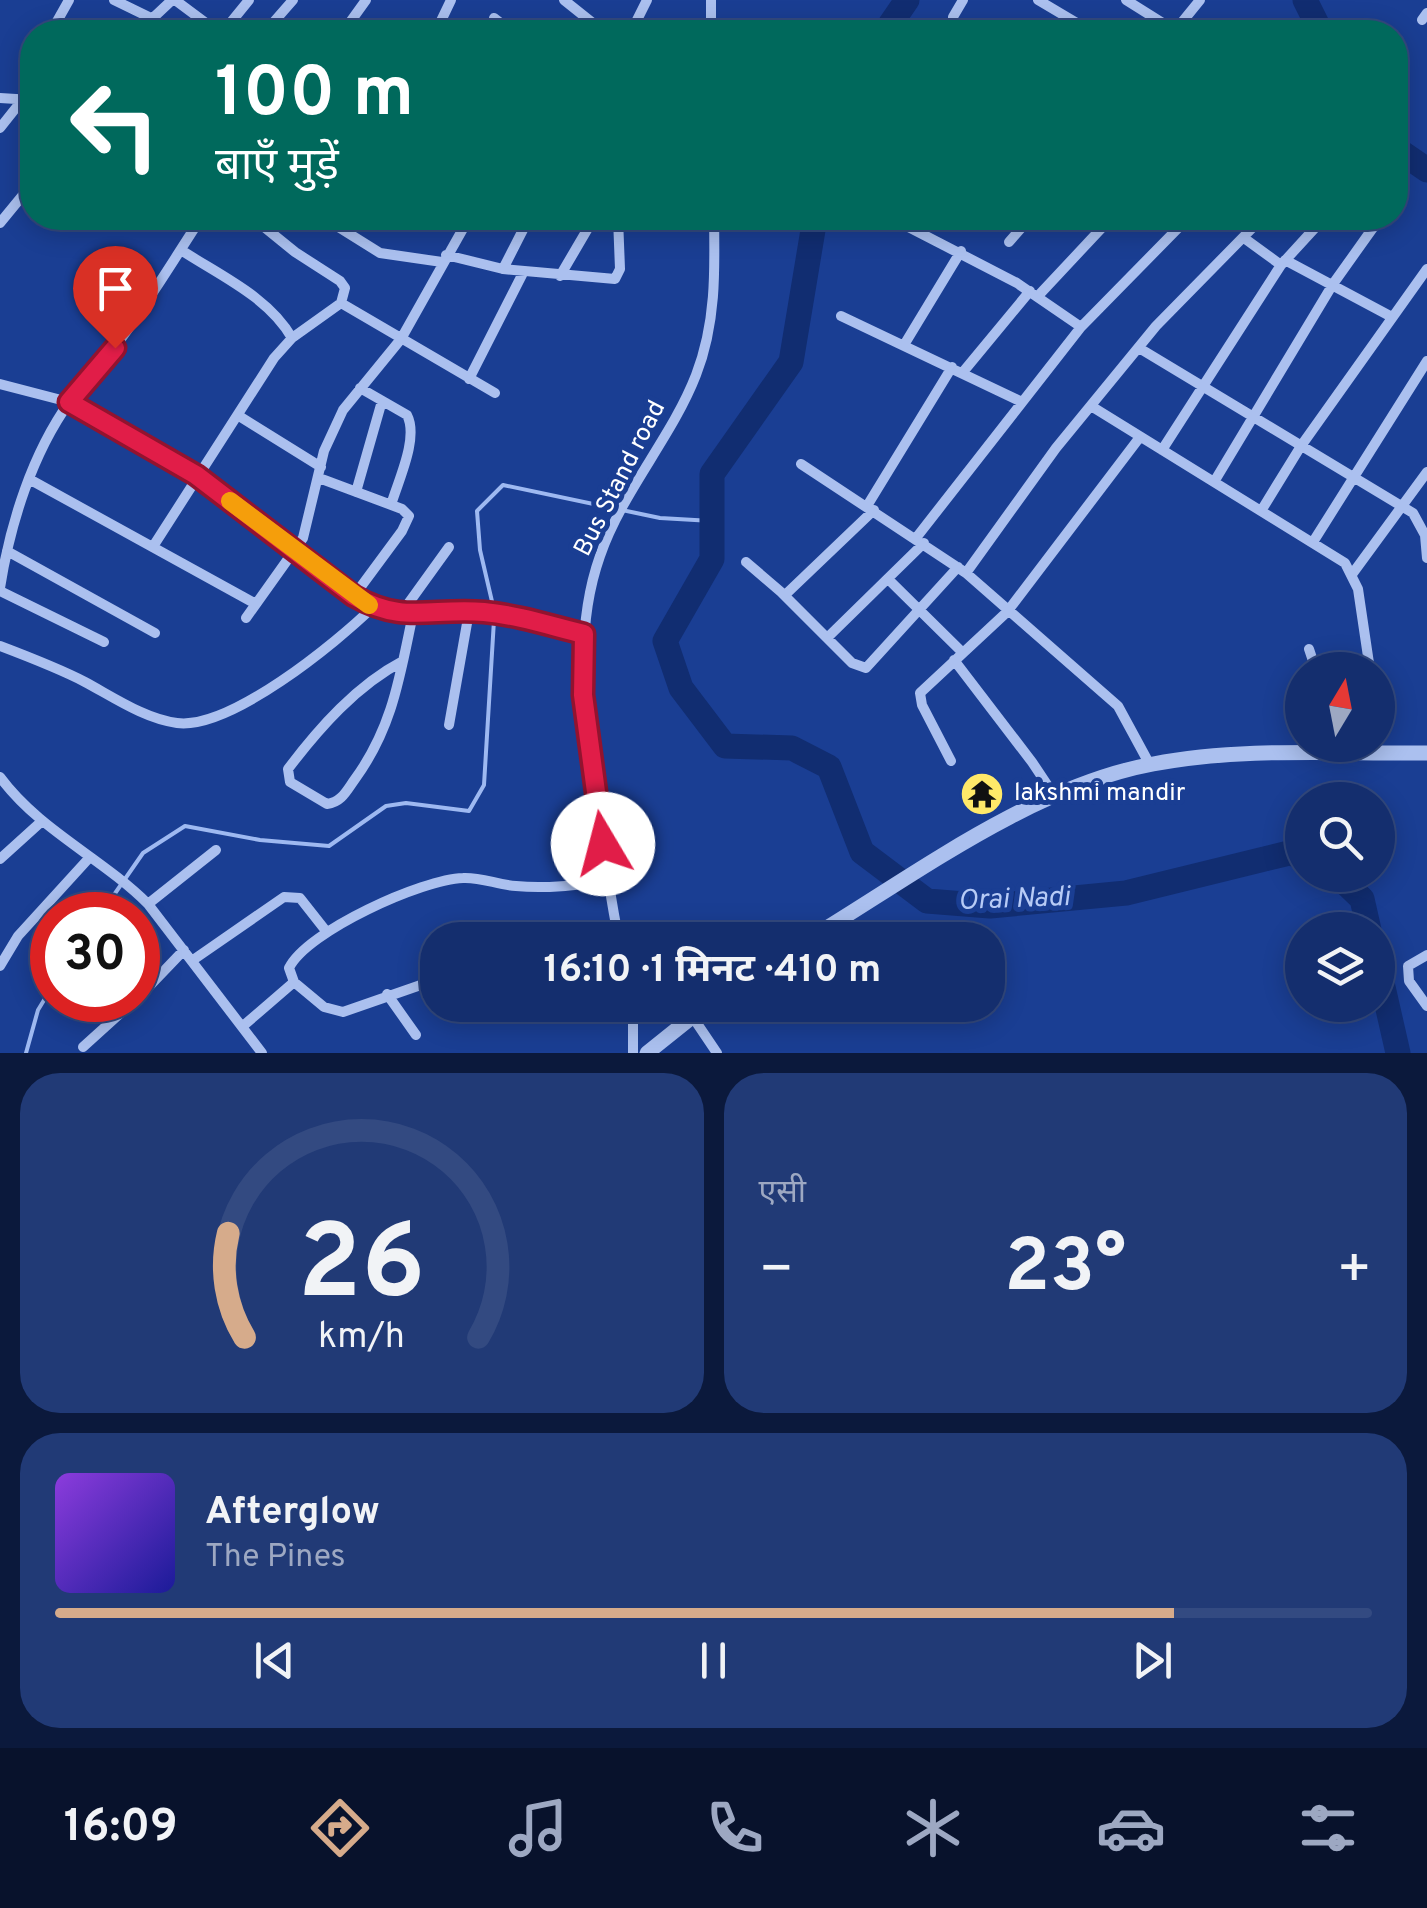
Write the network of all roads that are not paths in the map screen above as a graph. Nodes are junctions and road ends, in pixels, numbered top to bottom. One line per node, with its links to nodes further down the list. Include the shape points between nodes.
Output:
1 (114, 0): 10 (street)
2 (174, 0): 10 (street); 12 (street)
3 (250, 0): 13 (street)
4 (293, 0): 14 (street)
5 (564, 0): 16 (street)
6 (963, 0): 9 (street)
7 (1038, 0): 17 (street)
8 (1126, 0): 18 (street)
9 (953, 17)
10 (151, 18)
11 (494, 18): 15 (street)
12 (203, 20)
13 (231, 20)
14 (276, 20)
15 (497, 20)
16 (589, 20)
17 (1072, 20)
18 (1157, 20)
19 (20, 108): 20 (street)
20 (0, 128)
21 (20, 199): 22 (street)
22 (0, 223)
23 (192, 230): 40 (street)
24 (268, 230): 50 (street, via 340,280)
25 (343, 230): 42 (street, via 380,253)
26 (461, 230): 42 (street)
27 (522, 230): 44 (street)
28 (587, 230): 47 (street)
29 (618, 230): 47 (street, via 619,275)
30 (714, 230): 110 (street, Bus Stand road, via 713,310 703,355 600,554)
31 (916, 230): 41 (street)
32 (1018, 230): 39 (street)
33 (1099, 230): 49 (street)
34 (1176, 230): 53 (street)
35 (1251, 230): 38 (street)
36 (1313, 230): 43 (street)
37 (1371, 230): 48 (street)
38 (1244, 238): 43 (street); 57 (street)
39 (1009, 242)
40 (180, 250): 54 (street, via 268,308); 66 (street, via 115,348)
41 (960, 251): 49 (street); 56 (street)
42 (444, 258): 44 (street); 55 (street)
43 (1283, 262): 48 (street); 63 (street)
44 (503, 269): 45 (street)
45 (524, 272): 47 (street); 60 (street)
46 (1425, 274): 52 (street)
47 (560, 276)
48 (1333, 284): 52 (street); 70 (street)
49 (1034, 293): 53 (street); 59 (street)
50 (341, 303): 54 (street); 55 (street)
51 (841, 316): 56 (street)
52 (1390, 316): 72 (street)
53 (1081, 327): 67 (street)
54 (292, 338): 69 (street)
55 (401, 338): 60 (street); 62 (street)
56 (904, 345): 59 (street)
57 (1139, 348): 63 (street); 68 (street)
58 (1427, 361): 78 (street)
59 (957, 370): 67 (street); 84 (street)
60 (470, 378): 64 (street)
61 (0, 384): 66 (street)
62 (360, 388): 65 (street); 75 (street, via 332,430)
63 (1201, 388): 70 (street); 73 (street)
64 (495, 393)
65 (382, 401): 81 (street); 82 (street, via 411,421)
66 (69, 402): 77 (street); 79 (street)
67 (1022, 402): 86 (street)
68 (1091, 406): 71 (street); 95 (street)
69 (239, 416): 75 (street); 77 (street)
70 (1252, 418): 72 (street); 80 (street)
71 (1140, 437): 73 (street); 105 (street)
72 (1301, 446): 78 (street); 85 (street)
73 (1162, 450): 80 (street)
74 (801, 464): 84 (street)
75 (320, 472): 81 (street); 91 (street)
76 (1427, 472): 83 (street)
77 (196, 475): 88 (street); 91 (street)
78 (1354, 478): 83 (street); 87 (street)
79 (29, 479): 88 (street); 90 (street)
80 (1214, 482): 85 (street)
81 (356, 492): 82 (street)
82 (391, 506): 99 (street, via 406,512 408,522)
83 (1403, 507): 92 (street, via 1420,521); 96 (street)
84 (871, 508): 86 (street); 100 (street)
85 (1262, 510): 87 (street)
86 (920, 540): 95 (street); 97 (street)
87 (1314, 542): 96 (street)
88 (154, 546): 101 (street)
89 (448, 546): 107 (street)
90 (7, 551): 94 (street); 109 (street)
91 (295, 551): 99 (street); 101 (street)
92 (1427, 558)
93 (746, 562): 100 (street)
94 (2, 564): 98 (street)
95 (962, 570): 103 (street); 105 (street)
96 (1353, 573): 116 (street)
97 (888, 578): 103 (street); 111 (street)
98 (0, 590): 112 (street)
99 (354, 596): 102 (street)
100 (784, 596): 111 (street)
101 (256, 604): 108 (street)
102 (373, 607): 107 (street); 113 (street, via 307,665 233,708 181,724)
103 (920, 611): 111 (street, via 866,668 852,664); 117 (street)
104 (468, 612): 106 (street); 110 (street); 119 (street)
105 (1007, 612): 117 (street); 124 (street, via 1118,706)
106 (413, 614): 107 (street); 118 (street)
107 (400, 615)
108 (246, 618)
109 (155, 632)
110 (584, 634): 131 (street, Bus Stand road, via 583,695)
111 (827, 638)
112 (104, 642)
113 (0, 646)
114 (1309, 648): 115 (street)
115 (1310, 652)
116 (1369, 652)
117 (958, 657): 123 (street, via 919,698); 126 (street)
118 (403, 661): 118 (street, via 381,738 339,801 327,804 290,782 288,769 326,723)
119 (449, 726)
120 (1395, 750): 122 (street)
121 (1285, 752): 124 (street)
122 (1427, 753)
123 (951, 761)
124 (1150, 765): 126 (street)
125 (0, 777): 127 (street)
126 (1056, 798): 136 (street)
127 (42, 821): 129 (street); 130 (street)
128 (216, 850): 133 (street)
129 (90, 856): 132 (street); 141 (street, via 18,936)
130 (0, 859)
131 (608, 881): 135 (street, Bus Stand road); 137 (street, via 533,888 450,879)
132 (135, 892)
133 (160, 894)
134 (160, 919): 138 (street)
135 (616, 922)
136 (837, 922)
137 (326, 931): 140 (street, via 300,898 284,896); 143 (street, via 292,960)
138 (184, 950): 140 (street); 142 (street)
139 (1427, 955): 146 (street, via 1408,966 1407,974)
140 (193, 960): 151 (street)
141 (0, 966)
142 (160, 974)
143 (294, 982): 145 (street, via 333,1011); 151 (street)
144 (420, 984): 145 (street)
145 (387, 994): 152 (street)
146 (1427, 1006)
147 (111, 1022): 153 (street)
148 (634, 1022): 155 (street)
149 (685, 1022): 156 (street)
150 (696, 1022): 157 (street)
151 (243, 1026): 154 (street)
152 (416, 1035)
153 (83, 1047)
154 (262, 1053)
155 (633, 1053)
156 (647, 1053)
157 (717, 1053)

